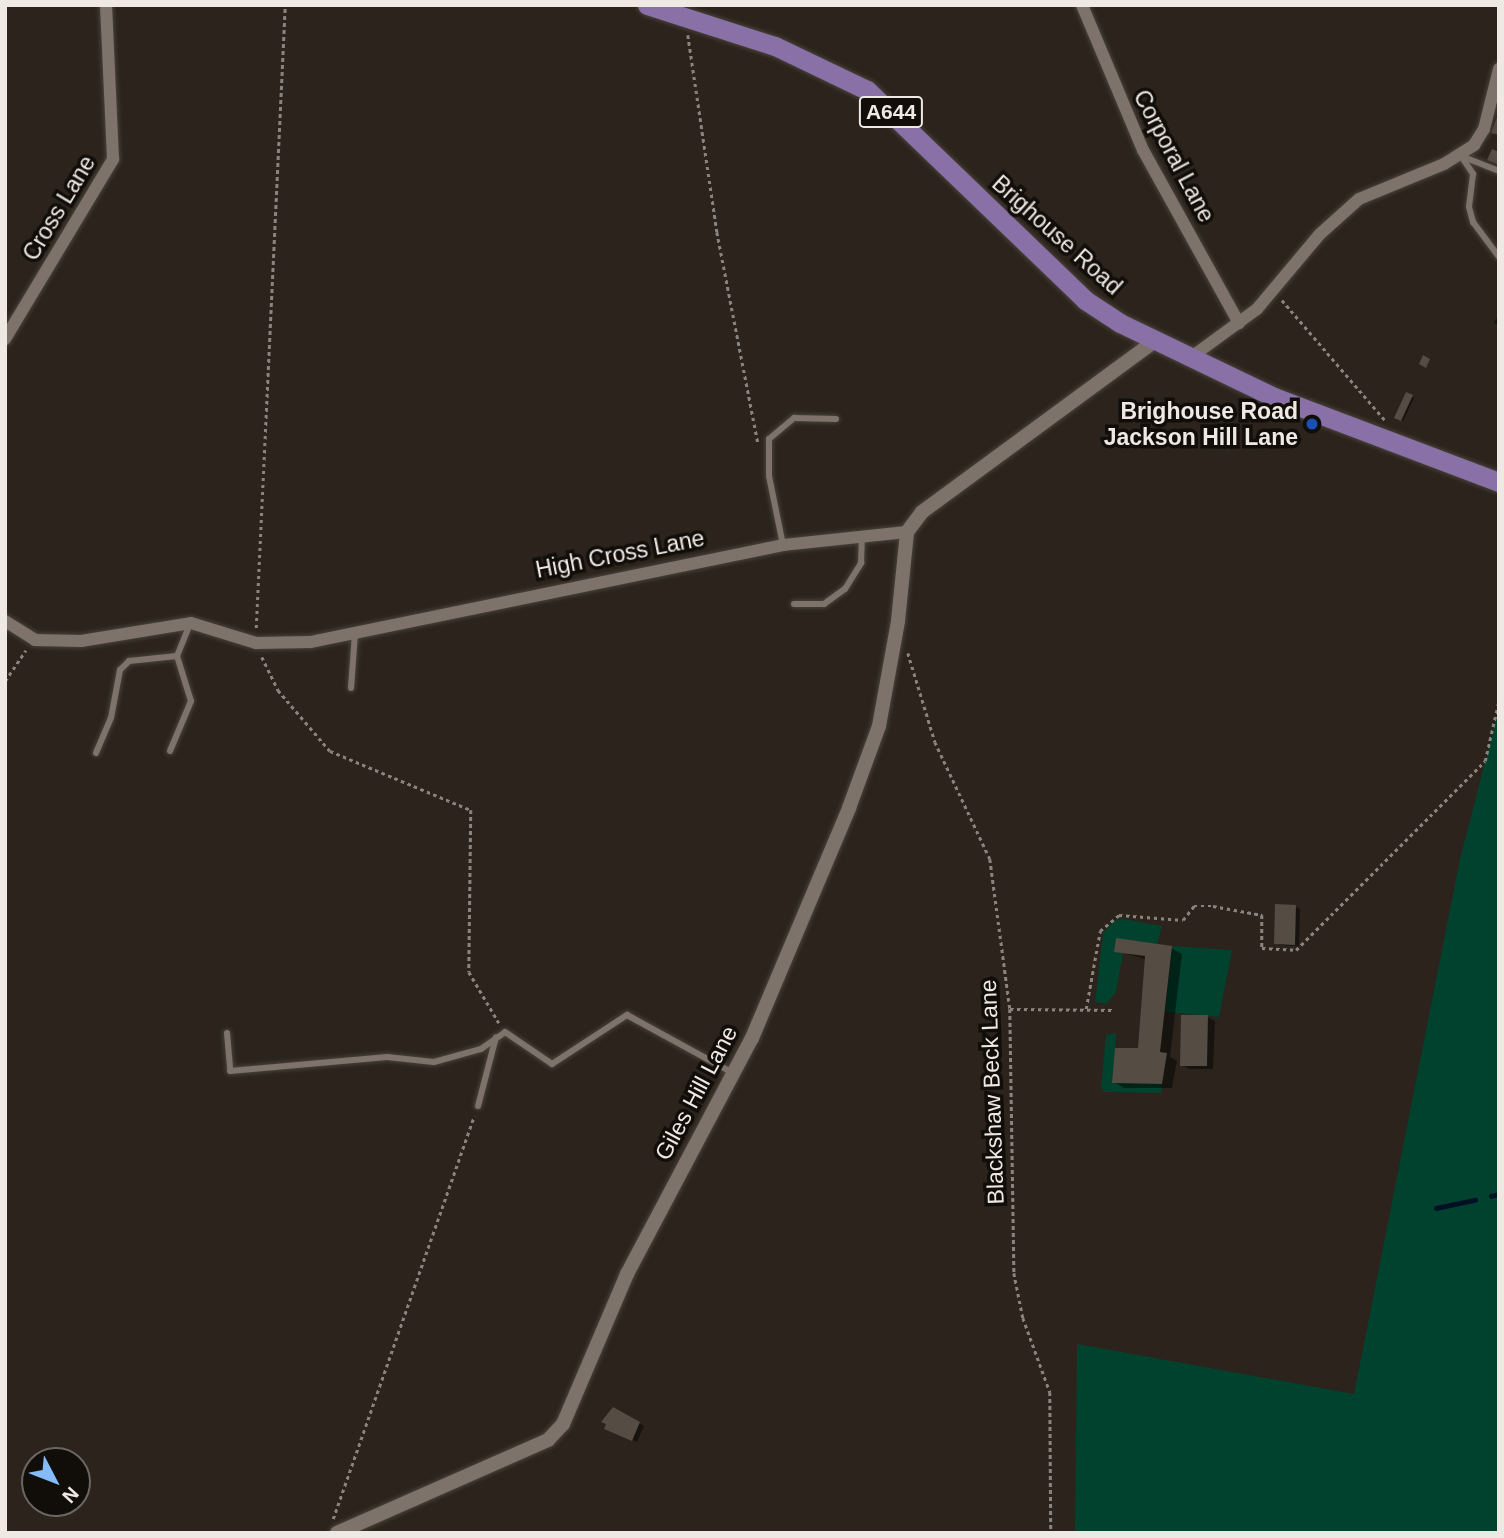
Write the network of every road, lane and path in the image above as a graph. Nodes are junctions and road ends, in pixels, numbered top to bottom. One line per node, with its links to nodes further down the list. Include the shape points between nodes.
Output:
1 (106, 5): 12 (street, Cross Lane, via 113,159)
2 (285, 5): 28 (path)
3 (647, 5): 5 (main road, Brighouse Road / A644)
4 (1083, 5): 11 (street, Corporal Lane, via 1143,149)
5 (685, 18): 13 (main road, Brighouse Road / A644, via 775,46 867,90 1084,300); 17 (path, via 717,232 760,455)
6 (1499, 69): 7 (street, via 1484,129)
7 (1461, 156): 8 (lane); 9 (lane, via 1473,174 1469,207 1473,222); 10 (street, via 1359,199 1320,233)
8 (1499, 172)
9 (1499, 257)
10 (1273, 289): 11 (street); 16 (path)
11 (1239, 323): 14 (street)
12 (5, 339)
13 (1155, 341): 14 (main road, Brighouse Road / A644); 19 (street, via 922,512)
14 (1190, 358): 18 (main road, Brighouse Road / A644, via 1274,397)
15 (836, 419): 17 (lane, via 794,418 778,429 769,439)
16 (1387, 423)
17 (769, 476): 21 (lane)
18 (1499, 482)
19 (907, 532): 20 (street, High Cross Lane); 24 (street, Giles Hill Lane)
20 (862, 538): 21 (street, High Cross Lane); 22 (lane, via 861,563 845,589 824,604)
21 (782, 545): 26 (street, High Cross Lane)
22 (794, 604)
23 (5, 621): 27 (street)
24 (898, 621): 35 (path, Blackshaw Beck Lane, via 935,742 990,859); 41 (street, Giles Hill Lane, via 872,747)
25 (191, 623): 27 (street, High Cross Lane, via 81,641); 28 (street, High Cross Lane); 29 (lane)
26 (355, 632): 28 (street, High Cross Lane, via 311,642); 31 (lane)
27 (35, 640): 30 (path)
28 (256, 643): 39 (path, via 278,690 330,751 471,810 469,972)
29 (177, 656): 33 (lane, via 191,701); 34 (lane, via 140,659 120,670 111,718)
30 (5, 681)
31 (351, 688)
32 (1499, 700): 36 (path, via 1485,761 1296,950 1262,948 1262,915 1194,906 1183,920 1119,915 1107,921 1095,954)
33 (170, 751)
34 (96, 753)
35 (1010, 1009): 36 (path); 44 (path, Blackshaw Beck Lane, via 1014,1273 1023,1318 1050,1392)
36 (1086, 1010): 37 (path)
37 (1113, 1010)
38 (227, 1032): 40 (lane, via 230,1071 387,1058 434,1062 481,1049)
39 (505, 1032): 40 (lane); 41 (lane, via 552,1064 627,1015)
40 (496, 1035): 42 (lane)
41 (735, 1074): 43 (street, Giles Hill Lane, via 627,1274 563,1424 548,1440)
42 (478, 1106): 43 (path)
43 (335, 1526)
44 (1051, 1533)

